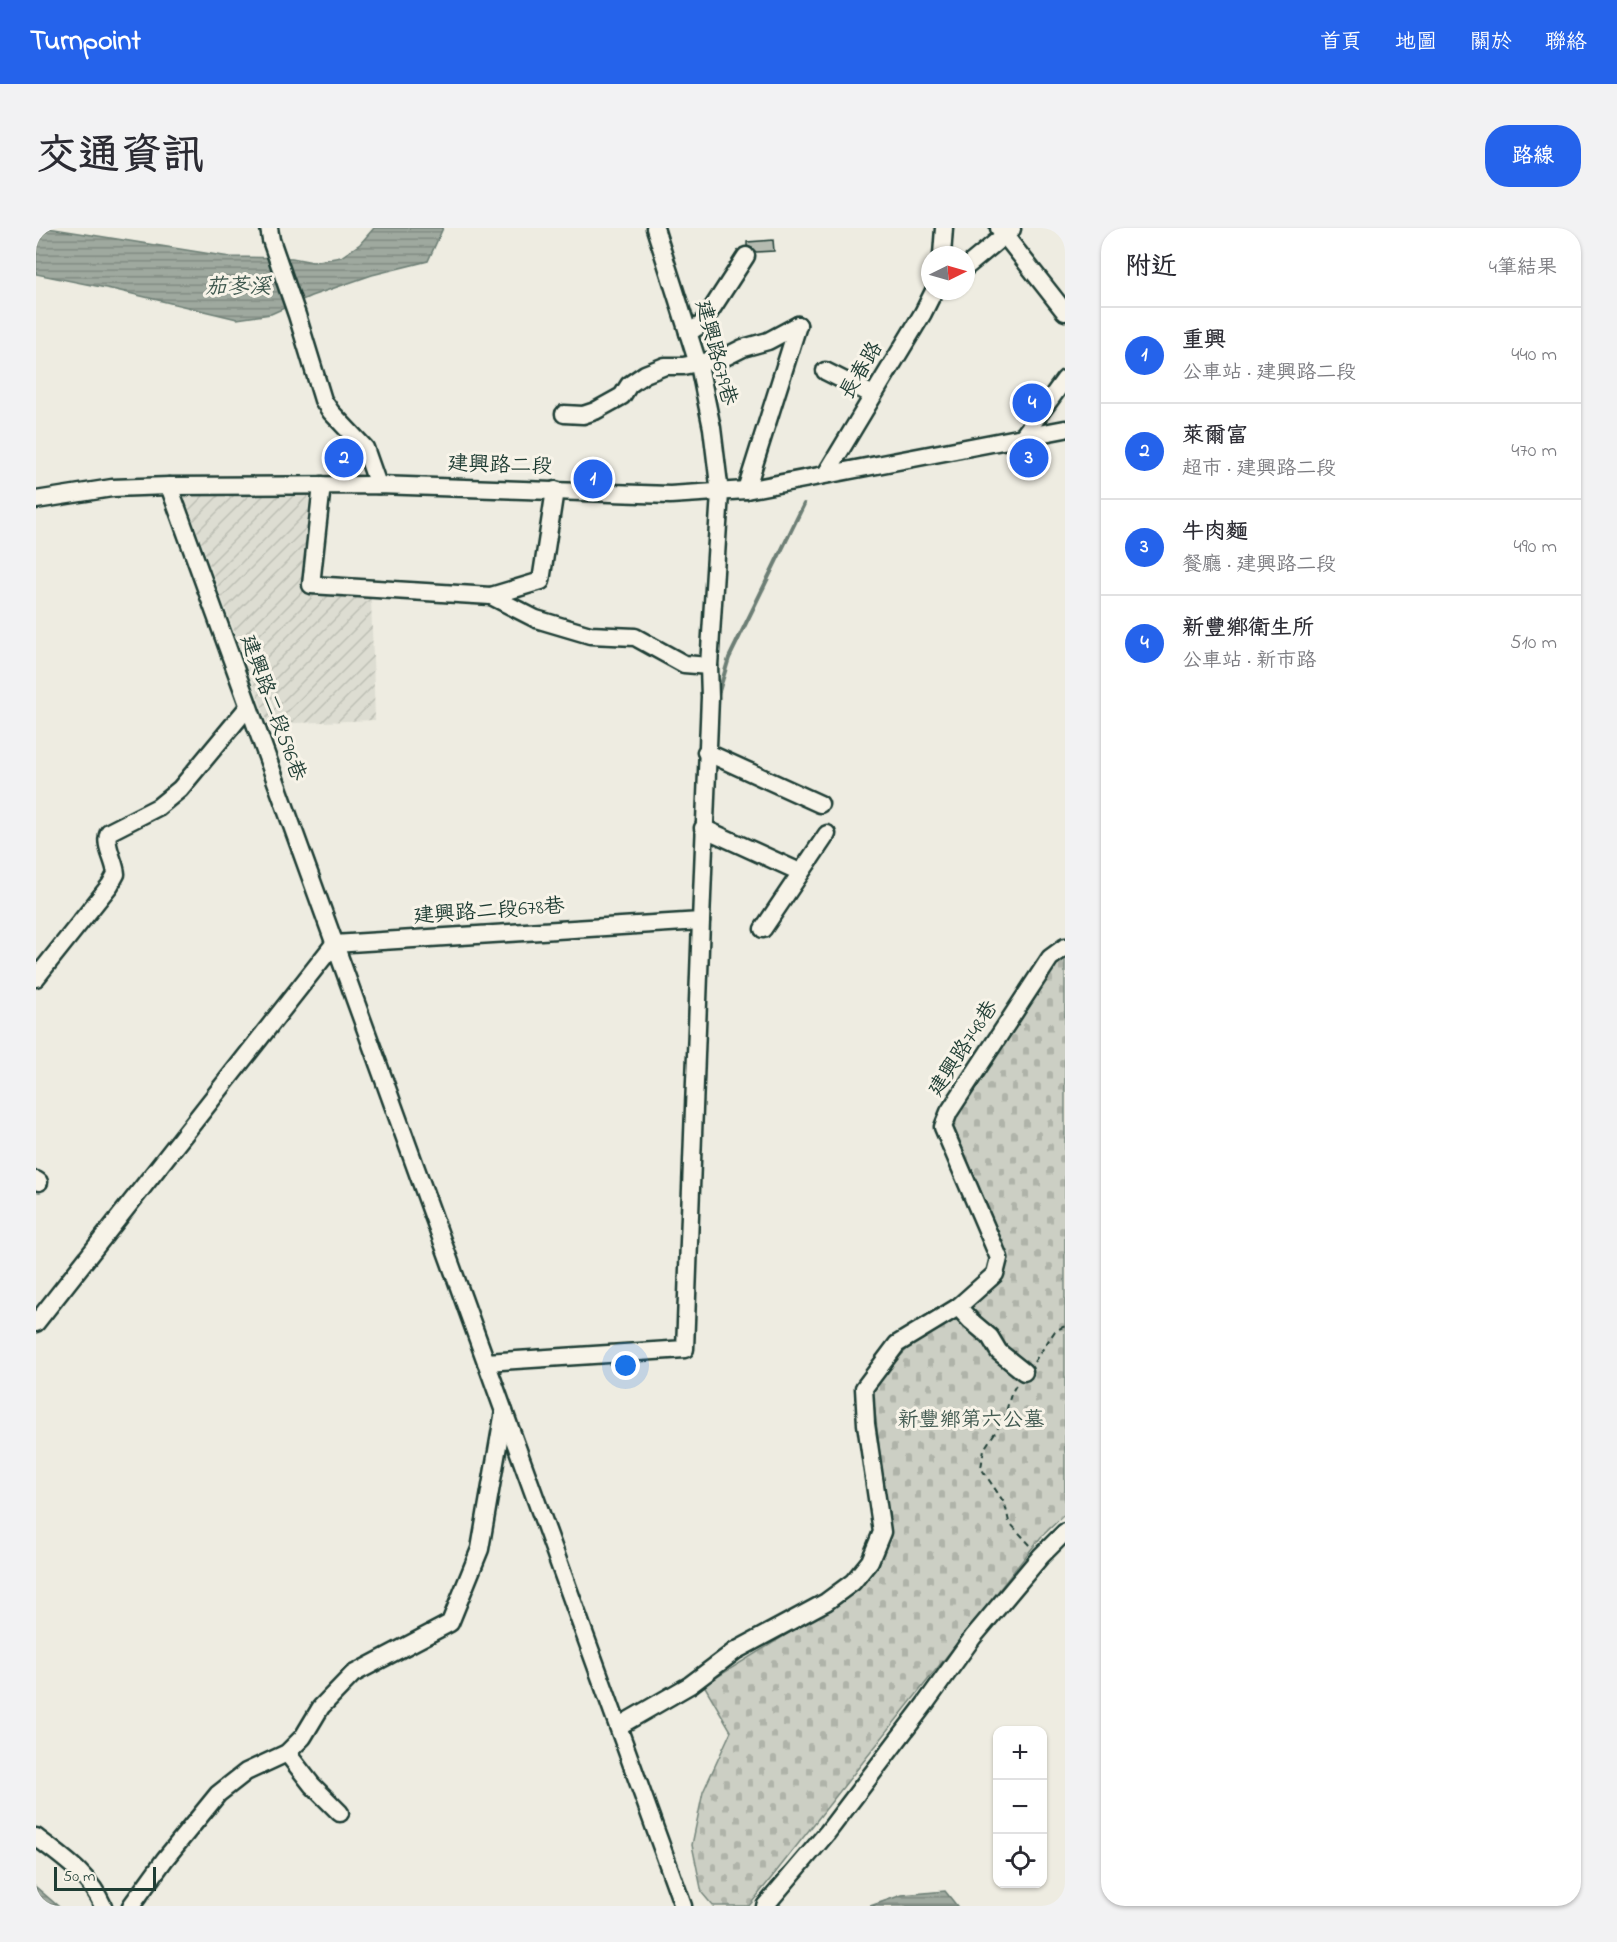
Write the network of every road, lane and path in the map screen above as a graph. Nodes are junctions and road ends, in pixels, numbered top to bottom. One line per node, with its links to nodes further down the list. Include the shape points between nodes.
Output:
1 (655, 228): 10 (street, 建興路679巷)
2 (944, 228): 5 (street)
3 (1005, 230): 7 (street); 9 (street)
4 (270, 234): 20 (street, via 324,400 365,448)
5 (943, 246)
6 (746, 256): 10 (street, via 702,324)
7 (975, 258)
8 (930, 300): 14 (street, 長春路)
9 (1065, 312)
10 (688, 333): 11 (street, 建興路679巷)
11 (697, 363): 15 (street, via 665,366 645,374 629,385 622,396 595,411); 23 (street, via 723,358 798,325); 24 (street, 建興路679巷, via 712,428)
12 (825, 371): 14 (street)
13 (1065, 379): 17 (street)
14 (873, 395): 18 (street, 長春路)
15 (564, 414)
16 (1065, 429): 17 (street, 建興路二段)
17 (1024, 435): 18 (street, 建興路二段)
18 (826, 474): 23 (street, 建興路二段)
19 (322, 485): 20 (street, 建興路二段); 21 (street, 建興路二段); 26 (street, via 311,585)
20 (378, 485): 22 (street, 建興路二段)
21 (168, 486): 25 (street, 建興路二段, via 112,488); 28 (street, 建興路二段596巷)
22 (555, 490): 24 (street, 建興路二段); 26 (street, via 541,581)
23 (746, 490): 24 (street, 建興路二段)
24 (720, 493): 27 (street)
25 (36, 500)
26 (491, 596): 27 (street, via 536,619 590,635 635,637 684,664)
27 (709, 666): 29 (street)
28 (248, 707): 36 (street, 建興路二段596巷); 38 (street, via 169,800 109,832 106,836 116,874)
29 (706, 752): 30 (street); 31 (street)
30 (820, 804)
31 (704, 828): 33 (street); 34 (street)
32 (827, 834): 33 (street)
33 (800, 872): 35 (street)
34 (701, 921): 36 (street, 建興路二段678巷); 42 (street, via 685,1349)
35 (763, 929)
36 (334, 944): 40 (street); 42 (street, 建興路二段596巷)
37 (1065, 947): 39 (street, 建興路748巷, via 1050,958 943,1126 999,1258 995,1274)
38 (36, 978)
39 (958, 1307): 43 (street, via 990,1337 999,1352); 47 (street, via 897,1344 864,1388 882,1532 870,1561 852,1582 826,1602 735,1651 690,1685)
40 (36, 1323)
41 (1065, 1326): 43 (path, via 1055,1331)
42 (486, 1362): 44 (street, 建興路二段596巷)
43 (1024, 1372): 46 (path, via 1011,1394 1004,1419 984,1449 981,1468 1005,1504 1009,1522)
44 (504, 1409): 47 (street, 建興路二段596巷); 48 (street, via 480,1549 450,1623 353,1674 321,1707)
45 (1065, 1532): 46 (street)
46 (1041, 1556): 54 (street, via 973,1637 827,1833)
47 (619, 1726): 53 (street, 建興路二段596巷)
48 (288, 1753): 49 (street); 52 (street, via 246,1772 218,1794)
49 (340, 1813)
50 (36, 1837): 51 (street, via 81,1873 96,1890)
51 (103, 1906)
52 (131, 1906)
53 (683, 1906)
54 (765, 1906)

